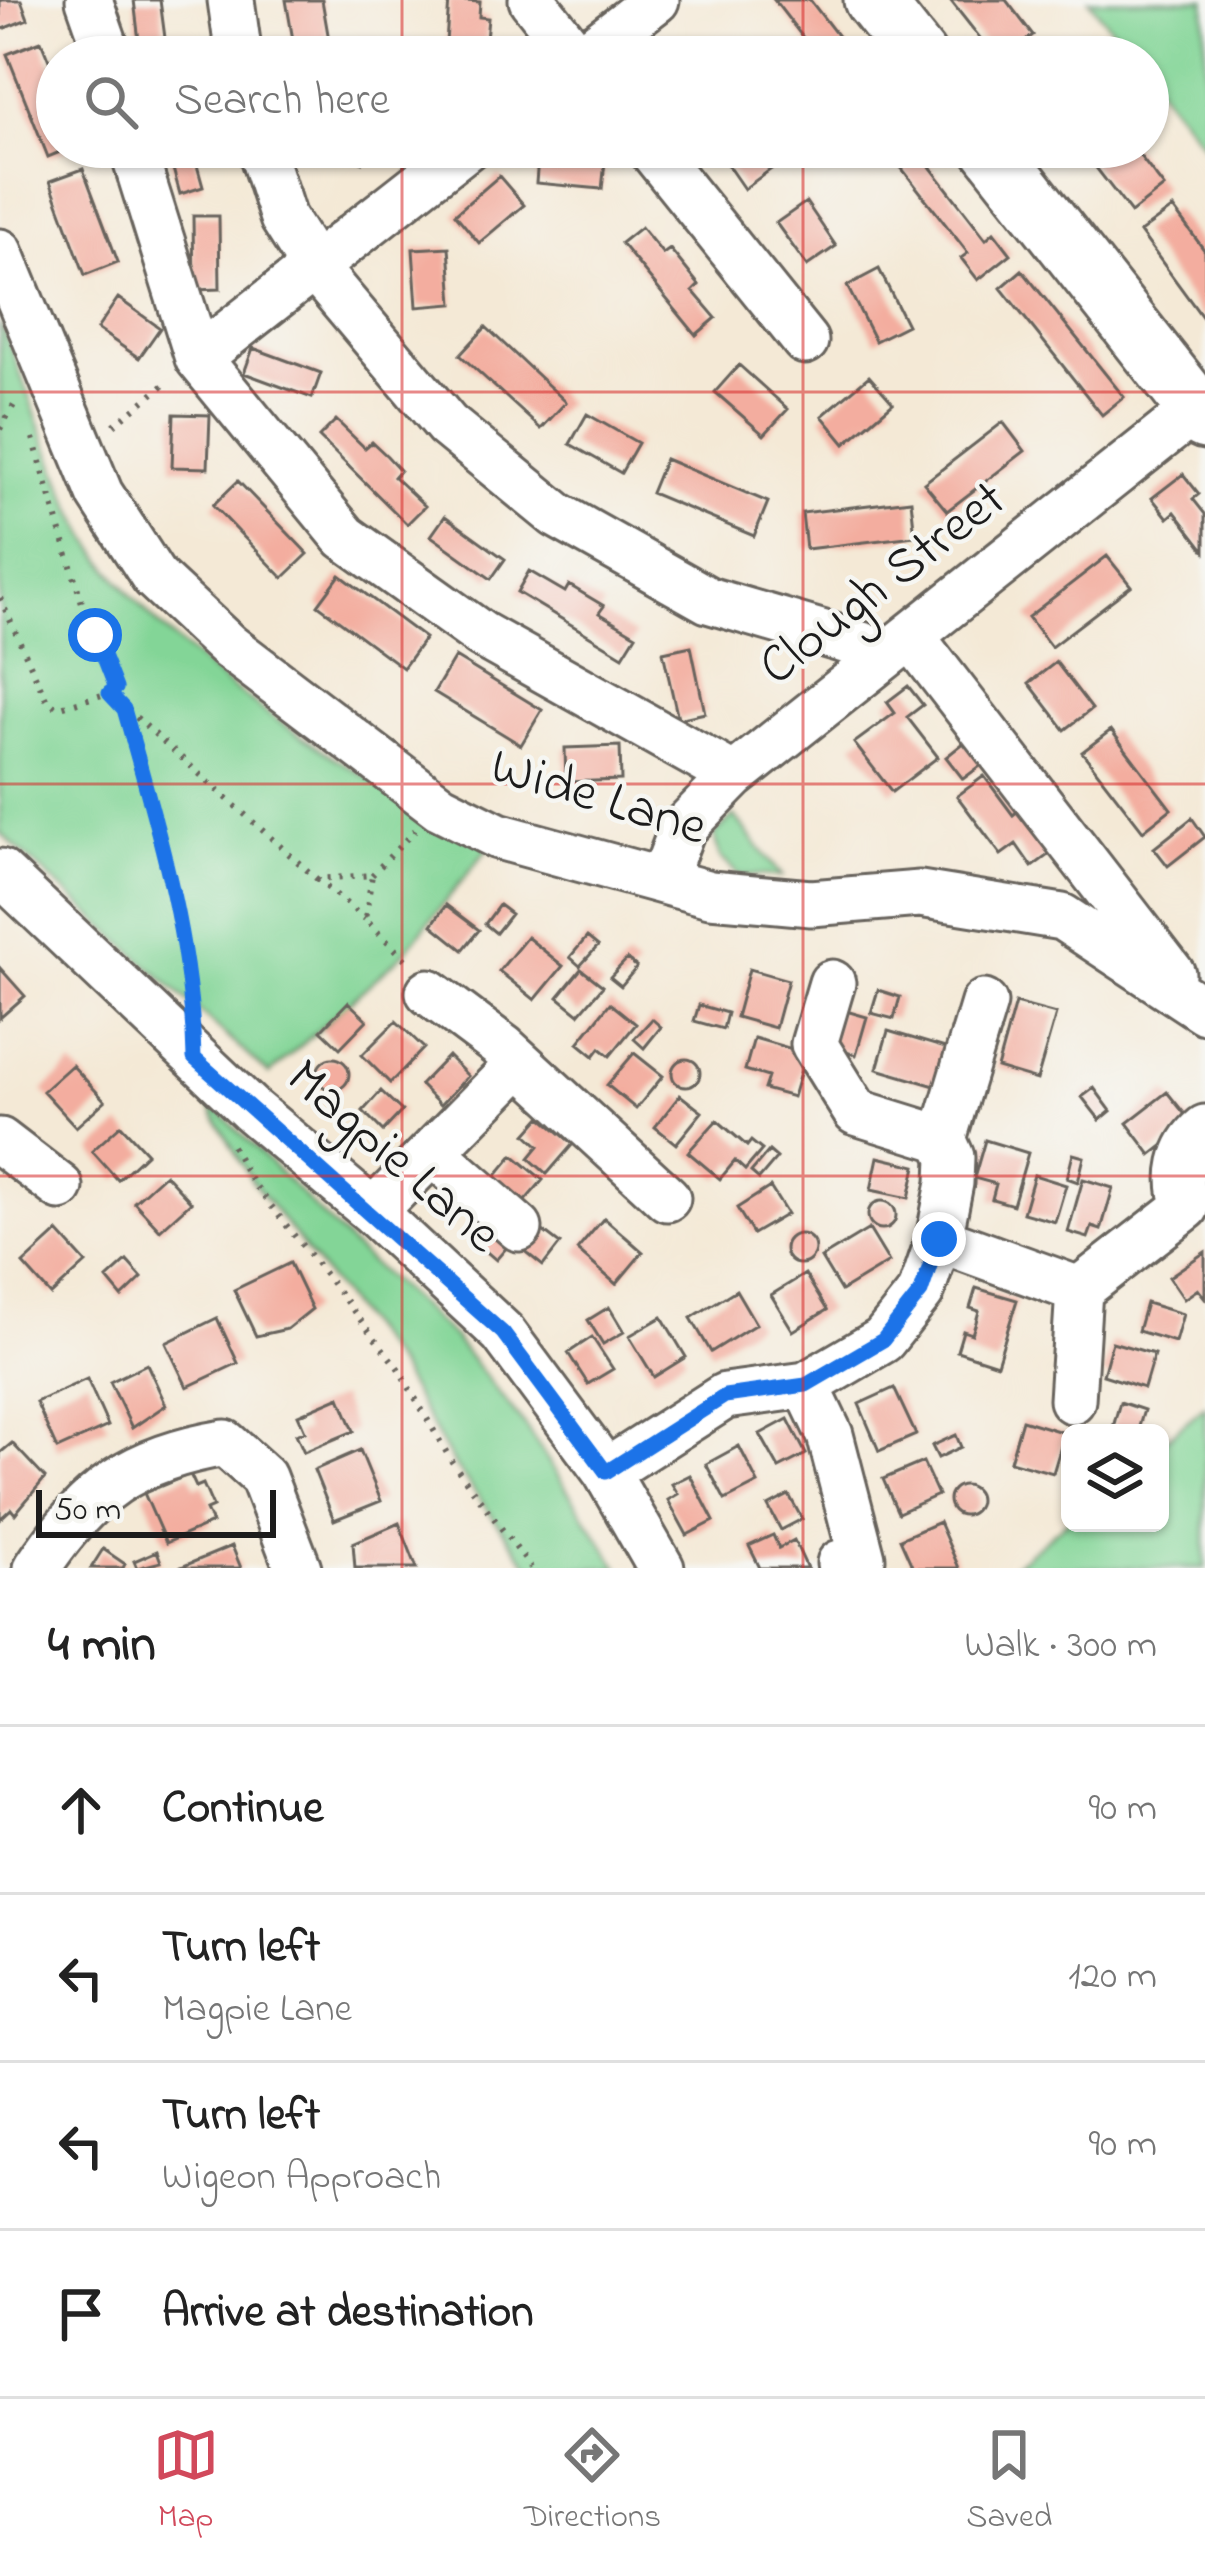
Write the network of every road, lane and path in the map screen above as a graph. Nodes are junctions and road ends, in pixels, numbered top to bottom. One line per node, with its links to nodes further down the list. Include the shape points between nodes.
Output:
1 (89, 0): 6 (street)
2 (231, 0): 7 (street)
3 (532, 0): 8 (street)
4 (656, 0): 9 (street)
5 (873, 0): 10 (main road)
6 (102, 36)
7 (236, 36)
8 (562, 36)
9 (607, 36)
10 (902, 36)
11 (139, 168): 19 (street)
12 (267, 168): 17 (street, via 284,218)
13 (439, 168): 17 (street)
14 (666, 168): 18 (street)
15 (1007, 168): 20 (main road)
16 (0, 252): 24 (street, Wide Lane)
17 (314, 267): 19 (street); 26 (street, via 447,425 557,515 708,600)
18 (805, 341)
19 (198, 358): 24 (path); 29 (street, via 345,536 482,635)
20 (1202, 410): 26 (street, Clough Street)
21 (12, 412): 22 (path)
22 (29, 416)
23 (33, 434): 27 (path, via 53,516 116,688)
24 (82, 449): 30 (street, Wide Lane, via 100,494 154,577 228,646)
25 (0, 598): 27 (path, via 46,699 57,708)
26 (900, 644): 29 (street, Clough Street); 39 (street)
27 (109, 693): 28 (path)
28 (124, 709): 33 (path); 40 (path, via 172,898 193,1003)
29 (734, 776): 34 (street, Clough Street, via 682,830)
30 (440, 807): 32 (path); 34 (street, Wide Lane, via 498,836)
31 (0, 872): 40 (street, Magpie Lane)
32 (372, 875): 33 (path); 35 (path)
33 (316, 879): 35 (path)
34 (663, 880): 39 (street, Wide Lane, via 710,894 811,903 920,894 1062,917)
35 (365, 919): 37 (path, via 404,954)
36 (832, 983): 44 (street, via 814,1044 856,1112)
37 (429, 992): 41 (street)
38 (984, 1004): 44 (street)
39 (1197, 1004)
40 (194, 1058): 49 (street, Magpie Lane)
41 (519, 1064): 46 (street); 48 (street)
42 (1205, 1127): 52 (street, via 1181,1170 1186,1207)
43 (222, 1128): 59 (path, via 251,1180 398,1368 452,1462)
44 (944, 1139): 51 (street, via 950,1183)
45 (0, 1142): 47 (street)
46 (433, 1151): 49 (street); 50 (street)
47 (60, 1186)
48 (667, 1198)
49 (373, 1212): 55 (street, Magpie Lane, via 503,1333)
50 (519, 1228)
51 (939, 1239): 52 (street); 53 (street, via 921,1292 883,1340)
52 (1079, 1289): 54 (street)
53 (806, 1385): 55 (street, via 725,1396); 56 (street, via 830,1435 862,1558)
54 (1072, 1400)
55 (606, 1472): 60 (street, Magpie Lane)
56 (840, 1563)
57 (37, 1568): 58 (street, via 104,1485 168,1452 225,1442 263,1478)
58 (298, 1568)
59 (531, 1568)
60 (661, 1568)

